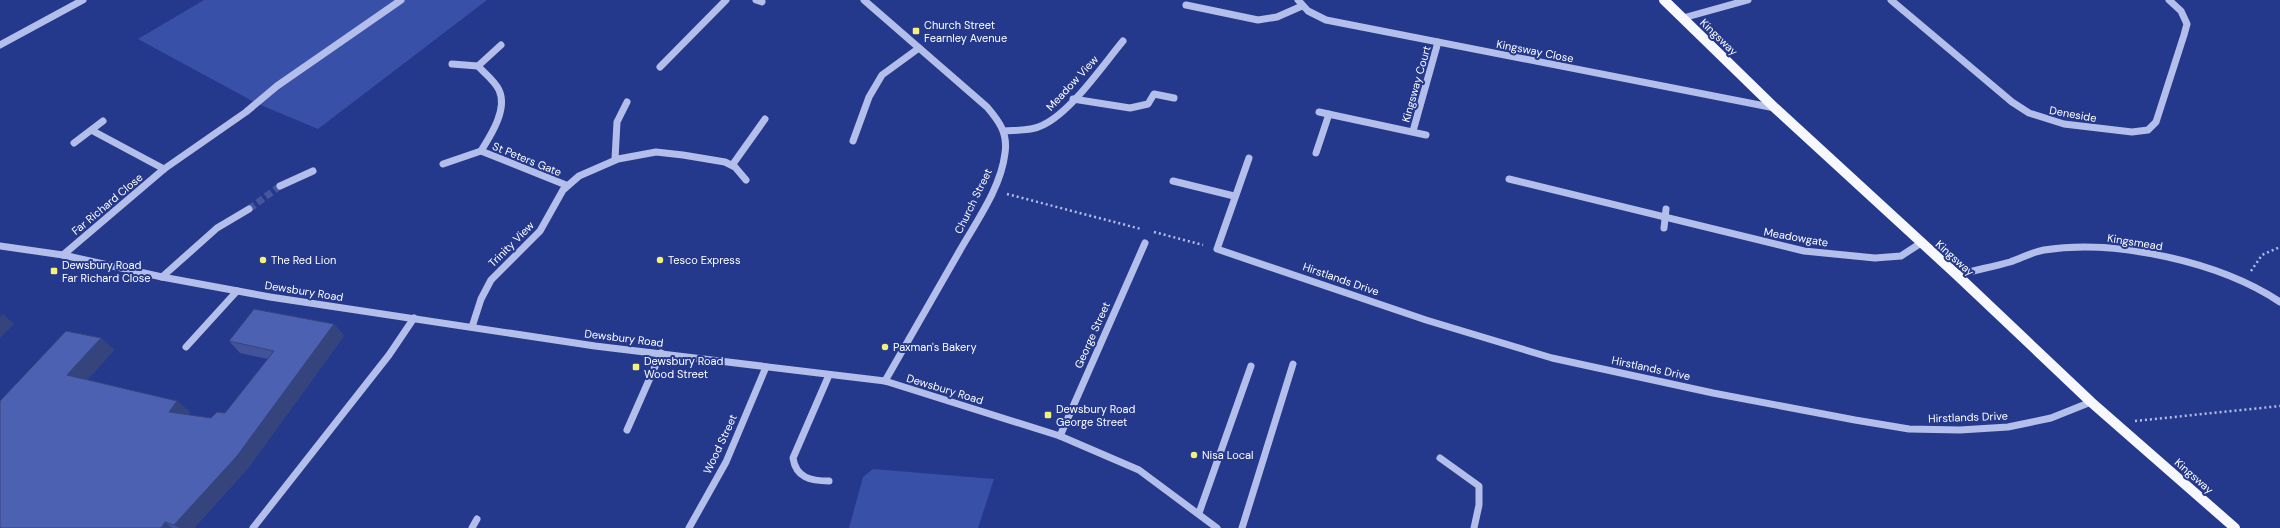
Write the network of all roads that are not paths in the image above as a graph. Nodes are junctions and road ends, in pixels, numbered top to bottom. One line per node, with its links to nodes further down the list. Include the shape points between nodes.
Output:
1 (83, 0): 15 (street)
2 (400, 0): 41 (street, Far Richard Close)
3 (726, 0): 20 (street)
4 (1298, 0): 11 (street, Kingsway Close)
5 (1664, 0): 12 (main road, Kingsway)
6 (1748, 0): 12 (street)
7 (1891, 0): 8 (street, Deneside, via 2029,114 2064,124 2132,132 2148,130 2156,122 2184,35 2187,24 2181,11)
8 (2169, 0)
9 (869, 1): 17 (street, Church Street)
10 (1186, 5): 11 (street, via 1258,20)
11 (1302, 6): 14 (street, Kingsway Close, via 1326,20)
12 (1683, 18): 24 (main road, Kingsway)
13 (1123, 42): 22 (street, Meadow View)
14 (1438, 42): 24 (street, Kingsway Close); 31 (street, Kingsway Court)
15 (0, 45)
16 (501, 45): 19 (street)
17 (919, 48): 30 (street, Church Street, via 991,108); 33 (street, via 882,75 869,97)
18 (452, 64): 19 (street)
19 (478, 66): 35 (street, St Peters Gate, via 500,92 501,102 495,127)
20 (660, 67)
21 (1174, 98): 22 (street, via 1154,94 1148,104 1130,108)
22 (1073, 99): 30 (street, Meadow View, via 1043,125)
23 (626, 102): 38 (street, via 619,111)
24 (1775, 108): 54 (main road, Kingsway)
25 (1319, 112): 26 (street, Kingsway Court)
26 (1329, 114): 31 (street, Kingsway Court); 36 (street)
27 (764, 118): 40 (street)
28 (103, 121): 29 (street)
29 (93, 131): 34 (street); 41 (street, Far Richard Close)
30 (1004, 131): 69 (street, Church Street, via 1006,156 993,191)
31 (1413, 131): 32 (street, Kingsway Court)
32 (1426, 135)
33 (853, 141)
34 (74, 143)
35 (481, 151): 39 (street, St Peters Gate); 46 (street, St Peters Gate)
36 (1316, 153)
37 (1249, 158): 48 (street)
38 (615, 159): 40 (street, Trinity View, via 646,152 665,151); 46 (street, Trinity View)
39 (443, 164)
40 (733, 164): 44 (street)
41 (164, 169): 56 (street, Far Richard Close)
42 (313, 171): 47 (street)
43 (1509, 179): 51 (street, Meadowgate)
44 (746, 180)
45 (1173, 181): 48 (street)
46 (566, 185): 62 (street, Trinity View, via 542,228 495,274 484,293)
47 (280, 186)
48 (1234, 196): 70 (street, Hirstlands Drive, via 1218,249 1426,320 1552,358 1712,393 1909,429 1960,430 2008,427 2051,418)
49 (249, 209): 58 (street, via 217,228)
50 (1666, 209): 51 (street)
51 (1666, 218): 52 (street); 54 (street, Meadowgate, via 1766,243 1841,256 1901,256)
52 (1664, 228)
53 (1145, 243): 72 (street, George Street)
54 (1921, 243): 57 (main road, Kingsway)
55 (0, 246): 56 (street, Dewsbury Road)
56 (63, 255): 58 (street, Dewsbury Road, via 133,269)
57 (1957, 275): 60 (street, Kingsmead, via 2044,250 2113,248 2175,260 2245,280); 70 (main road, Kingsway)
58 (162, 278): 59 (street, Dewsbury Road)
59 (237, 291): 61 (street, Dewsbury Road); 63 (street)
60 (2280, 302)
61 (414, 318): 62 (street, Dewsbury Road); 77 (street, via 389,355)
62 (472, 326): 64 (street, Dewsbury Road, via 595,346)
63 (186, 347)
64 (661, 353): 67 (street, Dewsbury Road); 71 (street)
65 (1293, 364): 81 (street)
66 (1251, 366): 75 (street)
67 (766, 367): 68 (street, Dewsbury Road); 79 (street, Wood Street, via 726,462)
68 (829, 374): 69 (street, Dewsbury Road); 74 (street, via 793,458 794,468 802,477 815,481)
69 (885, 382): 72 (street, Dewsbury Road)
70 (2091, 402): 83 (main road, Kingsway)
71 (627, 430)
72 (1060, 436): 75 (street, Dewsbury Road, via 1139,470)
73 (1440, 458): 82 (street, via 1479,486)
74 (829, 481)
75 (1199, 513): 80 (street, Dewsbury Road)
76 (477, 519): 78 (street)
77 (254, 528)
78 (472, 528)
79 (689, 528)
80 (1217, 528)
81 (1242, 528)
82 (1474, 528)
83 (2235, 528)

